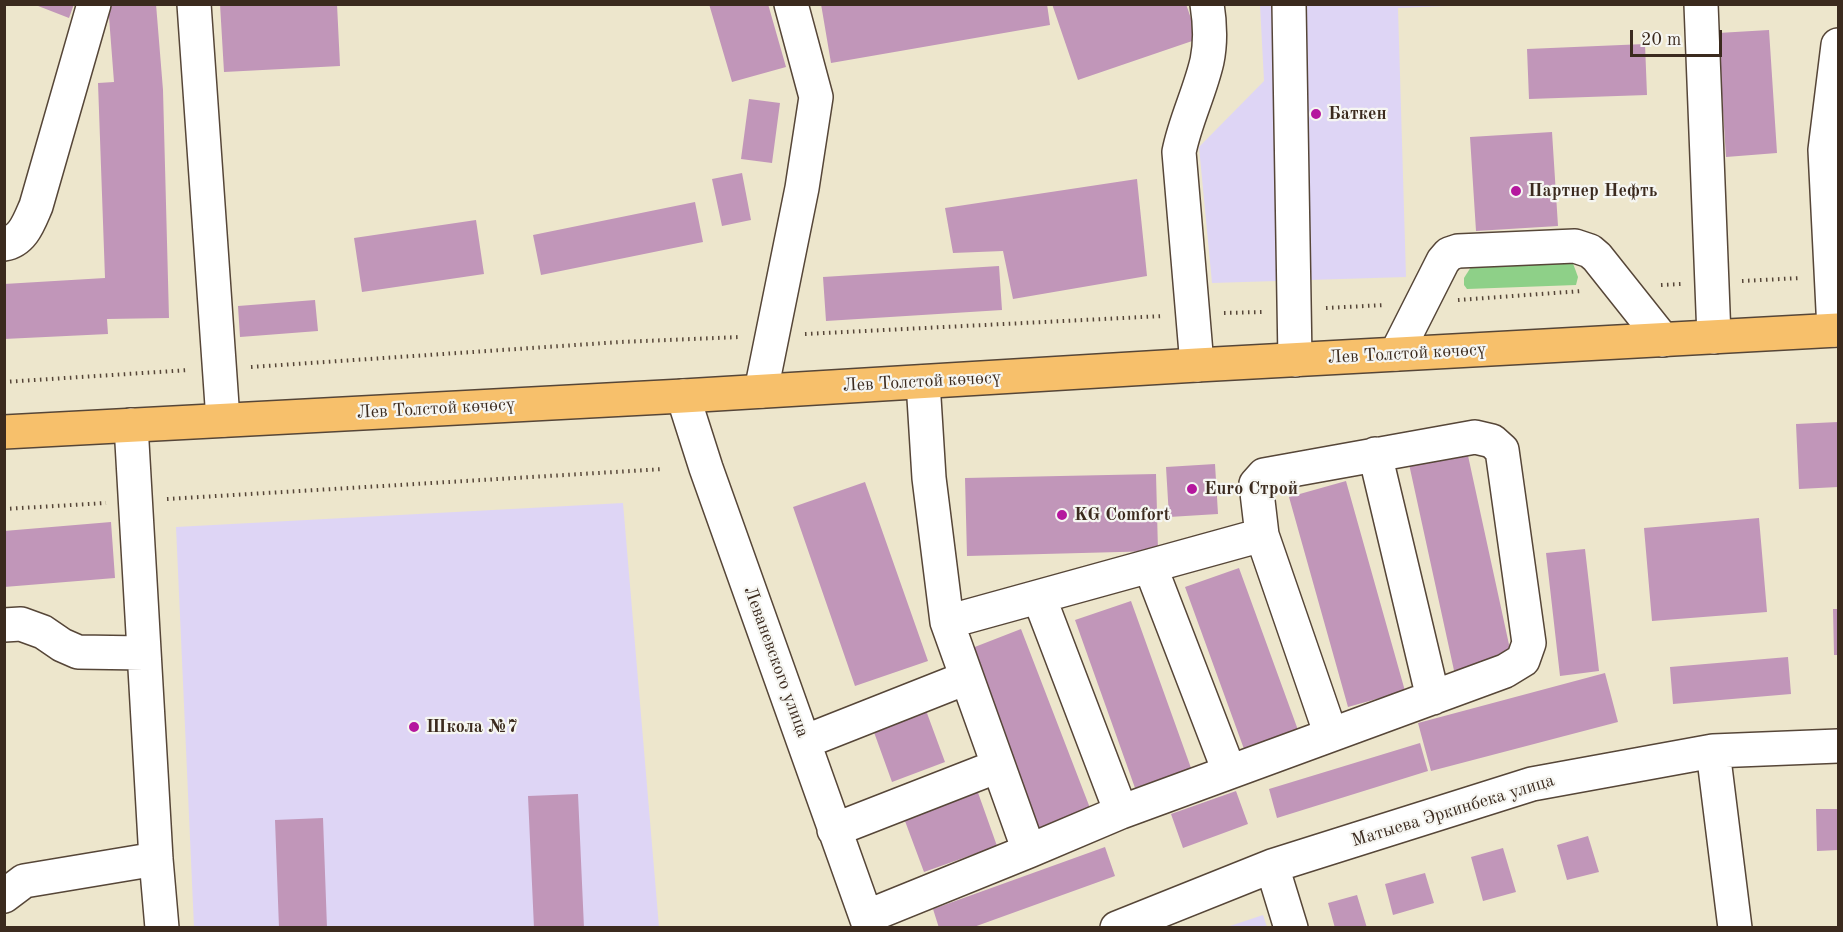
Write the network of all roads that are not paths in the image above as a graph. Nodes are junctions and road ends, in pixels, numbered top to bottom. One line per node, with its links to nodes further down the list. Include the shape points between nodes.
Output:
1 (94, 4): 9 (street, via 36,206 22,235)
2 (194, 4): 19 (street)
3 (791, 4): 17 (street, via 816,97)
4 (1207, 4): 15 (street, via 1207,60 1179,152)
5 (1289, 4): 14 (street)
6 (1701, 4): 11 (street)
7 (1839, 45): 8 (street)
8 (1835, 100): 10 (street, via 1825,150)
9 (4, 244)
10 (1836, 330): 11 (main road, Лев Толстой көчөсү)
11 (1714, 337): 12 (main road, Лев Толстой көчөсү)
12 (1663, 340): 13 (main road, Лев Толстой көчөсү); 13 (street, via 1590,251 1575,246 1458,251 1443,261)
13 (1396, 354): 14 (main road, Лев Толстой көчөсү)
14 (1295, 360): 15 (main road, Лев Толстой көчөсү)
15 (1197, 365): 16 (main road, Лев Толстой көчөсү)
16 (923, 382): 17 (main road, Лев Толстой көчөсү); 26 (street, via 929,478)
17 (761, 391): 18 (main road, Лев Толстой көчөсү)
18 (682, 396): 19 (main road, Лев Толстой көчөсү); 32 (street, Леваневского улица)
19 (223, 420): 20 (main road, Лев Толстой көчөсү)
20 (131, 425): 21 (main road, Лев Толстой көчөсү); 28 (street)
21 (4, 432)
22 (1375, 454): 23 (street, via 1264,475 1256,484); 30 (street); 30 (street, via 1474,437 1492,441 1502,450 1529,643 1523,660 1505,671)
23 (1262, 535): 24 (street); 31 (street)
24 (1150, 566): 25 (street); 36 (street)
25 (1039, 597): 26 (street); 37 (street)
26 (946, 622): 29 (street)
27 (4, 625): 28 (street, via 21,624 43,632 78,652)
28 (144, 653): 40 (street)
29 (966, 678): 32 (street); 35 (street)
30 (1433, 698): 31 (street)
31 (1331, 735): 36 (street)
32 (804, 742): 38 (street, Леваневского улица)
33 (1839, 746): 34 (street, Матыева Эркинбека улица)
34 (1713, 751): 41 (street, Матыева Эркинбека улица, via 1532,784); 47 (street)
35 (998, 766): 38 (street); 39 (street)
36 (1229, 771): 37 (street)
37 (1121, 812): 39 (street)
38 (834, 830): 43 (street, Леваневского улица)
39 (1029, 851): 43 (street)
40 (156, 859): 42 (street, via 24,881); 44 (street)
41 (1272, 866): 45 (street, Матыева Эркинбека улица); 46 (street)
42 (4, 896)
43 (868, 922)
44 (162, 927)
45 (1117, 927)
46 (1291, 927)
47 (1735, 927)

